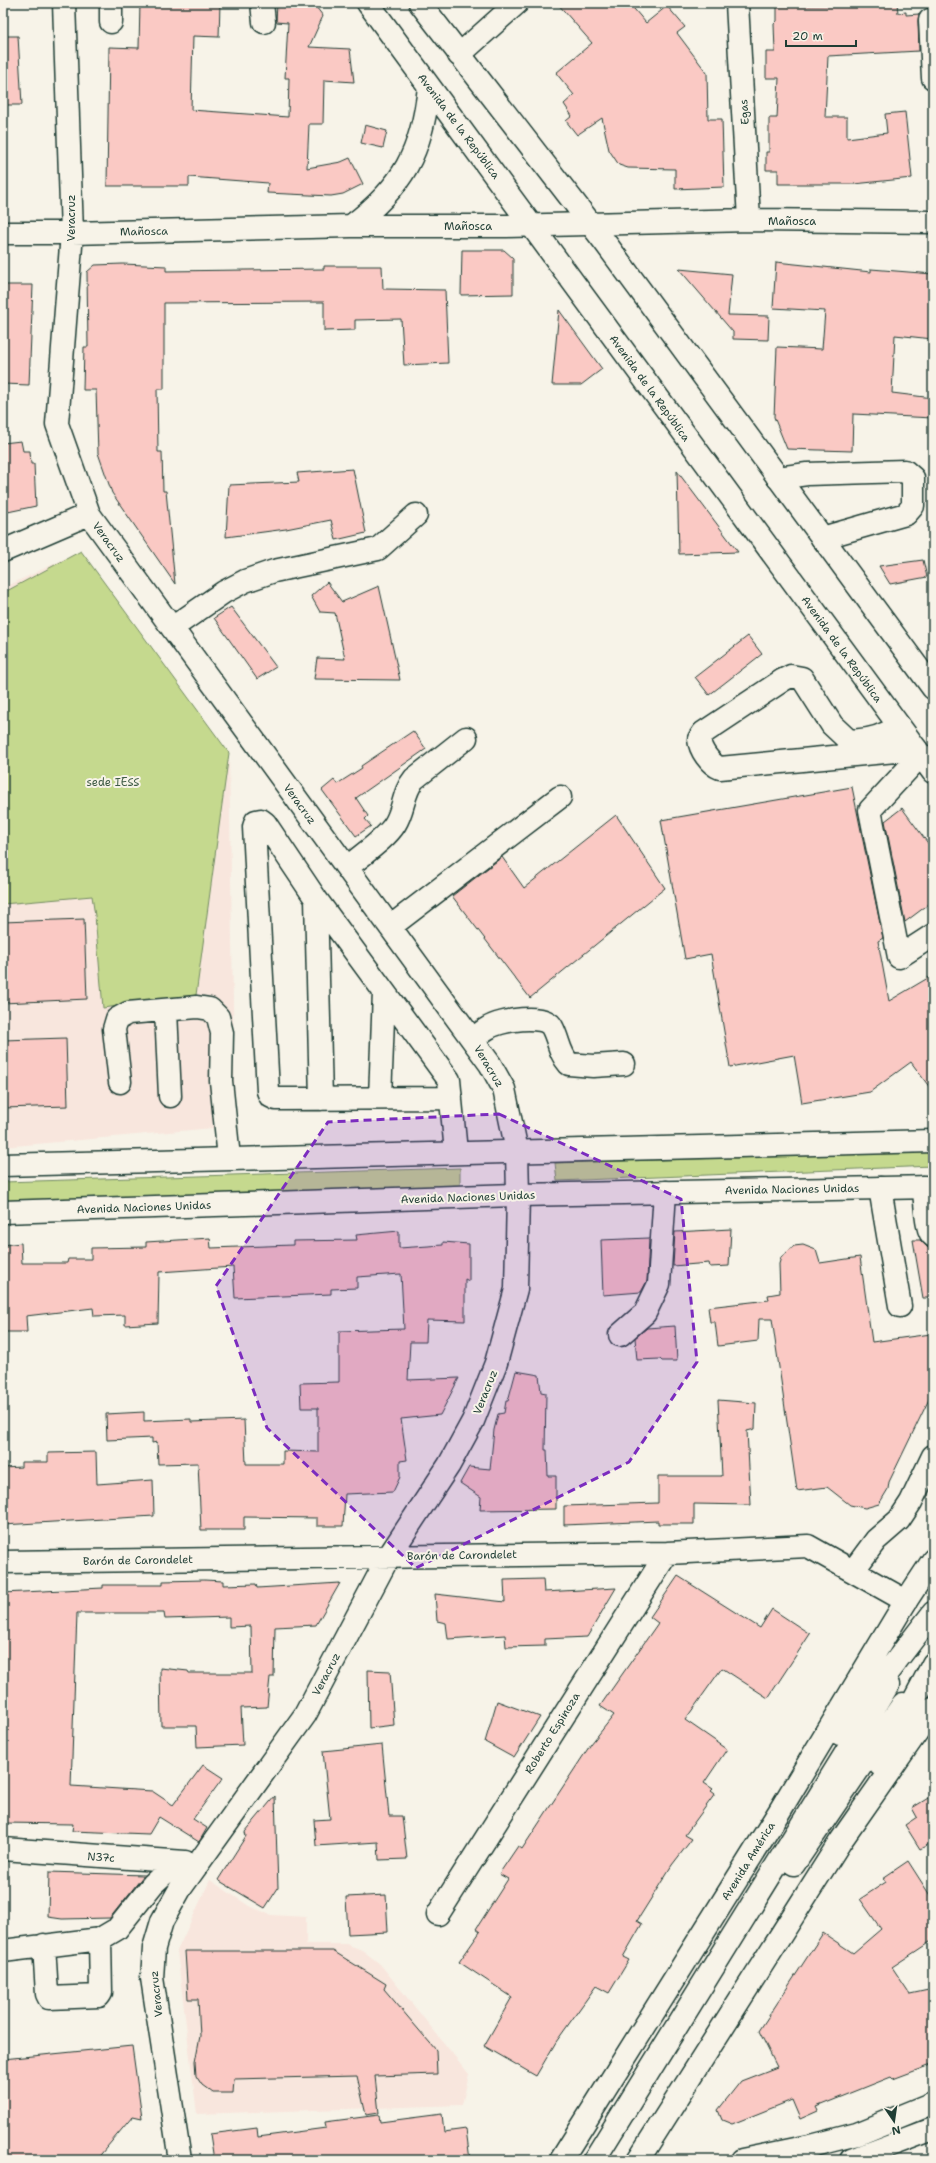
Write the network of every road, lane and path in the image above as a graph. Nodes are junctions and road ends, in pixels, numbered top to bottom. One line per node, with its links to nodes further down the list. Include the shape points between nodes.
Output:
1 (64, 3): 16 (street, Veracruz)
2 (368, 3): 9 (street, Avenida de la República)
3 (420, 3): 7 (street)
4 (517, 3): 7 (street)
5 (737, 3): 10 (street, Egas)
6 (930, 20): 8 (street)
7 (459, 55): 12 (street)
8 (933, 78)
9 (429, 87): 13 (street, Avenida de la República); 14 (street, via 426,116 419,143 407,167 392,190 373,210)
10 (748, 220): 11 (street, Mañosca); 12 (street, Mañosca)
11 (933, 222)
12 (591, 224): 13 (street, Mañosca); 17 (street)
13 (532, 225): 14 (street, Mañosca); 24 (street, Avenida de la República)
14 (351, 226): 16 (street, Mañosca)
15 (3, 232): 16 (street, Mañosca)
16 (72, 233): 18 (street, Veracruz, via 57,424)
17 (778, 478): 20 (street); 20 (street, via 807,474 905,471 913,478 913,506 906,514)
18 (89, 514): 21 (street); 22 (street, Veracruz)
19 (416, 515): 22 (street, via 378,549 274,571 245,581 224,592)
20 (822, 538): 23 (street)
21 (3, 551)
22 (172, 628): 29 (street, Veracruz)
23 (933, 688)
24 (899, 726): 26 (street, via 887,734); 27 (street, Avenida de la República)
25 (466, 738): 29 (street, via 414,779 408,787 395,825)
26 (850, 748): 26 (street, via 802,678 791,676 702,733 699,739 712,764 720,768); 27 (street)
27 (923, 759): 32 (street, via 870,810 899,957)
28 (560, 797): 31 (street)
29 (347, 868): 31 (street, Veracruz)
30 (316, 898): 33 (street); 41 (street); 41 (street, via 265,822 256,821 254,827 268,1091 270,1096 276,1099)
31 (390, 927): 35 (street, Veracruz)
32 (933, 936)
33 (384, 992): 39 (street); 40 (street, via 449,1080)
34 (166, 1011): 37 (street, via 128,1013 117,1019 114,1029); 38 (street); 45 (street, via 197,1007 210,1009 218,1017 222,1033 221,1081)
35 (473, 1039): 36 (street, via 488,1027 506,1022 540,1019 547,1021 552,1027 561,1053 569,1064); 43 (street, Veracruz, via 504,1089)
36 (624, 1064)
37 (120, 1082)
38 (170, 1096)
39 (380, 1098): 40 (street); 41 (street)
40 (451, 1098): 44 (street)
41 (321, 1099)
42 (933, 1141): 43 (street)
43 (517, 1151): 44 (street); 50 (street, Veracruz)
44 (456, 1152): 45 (street)
45 (229, 1158): 46 (street)
46 (3, 1165)
47 (928, 1187): 48 (street, Avenida Naciones Unidas); 52 (street, via 928,1230)
48 (880, 1188): 49 (street, Avenida Naciones Unidas); 53 (street)
49 (665, 1192): 50 (street, Avenida Naciones Unidas); 54 (street, via 659,1284 644,1313)
50 (518, 1195): 51 (street, Avenida Naciones Unidas); 57 (street, Veracruz, via 516,1289 496,1363 473,1421 449,1465)
51 (3, 1212)
52 (933, 1236)
53 (900, 1306)
54 (620, 1335)
55 (933, 1456): 60 (street, via 911,1502)
56 (667, 1553): 57 (street, Barón de Carondelet); 60 (street, Barón de Carondelet, via 808,1546); 71 (street, Roberto Espinoza)
57 (390, 1556): 59 (street, Barón de Carondelet); 70 (street, Veracruz, via 305,1715)
58 (933, 1560): 61 (street, Avenida América)
59 (3, 1562)
60 (852, 1571): 61 (street, Barón de Carondelet)
61 (906, 1601): 66 (street, Avenida América)
62 (928, 1619): 66 (street); 80 (street)
63 (933, 1660): 81 (street, via 756,1920)
64 (933, 1664): 67 (street)
65 (933, 1710): 67 (street)
66 (779, 1812): 79 (street, Avenida América)
67 (840, 1842): 82 (street)
68 (3, 1850): 69 (street, N37c)
69 (177, 1862): 70 (street, N37c); 72 (street, via 153,1884 116,1929)
70 (200, 1863): 78 (street, Veracruz, via 180,1889 162,1921 154,1948 152,1978)
71 (438, 1914)
72 (100, 1939): 73 (street); 73 (street, via 99,1996 49,1998)
73 (44, 1945): 74 (street)
74 (3, 1951)
75 (933, 2103): 77 (street)
76 (933, 2129): 84 (street)
77 (857, 2134): 83 (street); 84 (street)
78 (180, 2160)
79 (561, 2160)
80 (594, 2160)
81 (609, 2160)
82 (638, 2160)
83 (742, 2160)
84 (855, 2160)

